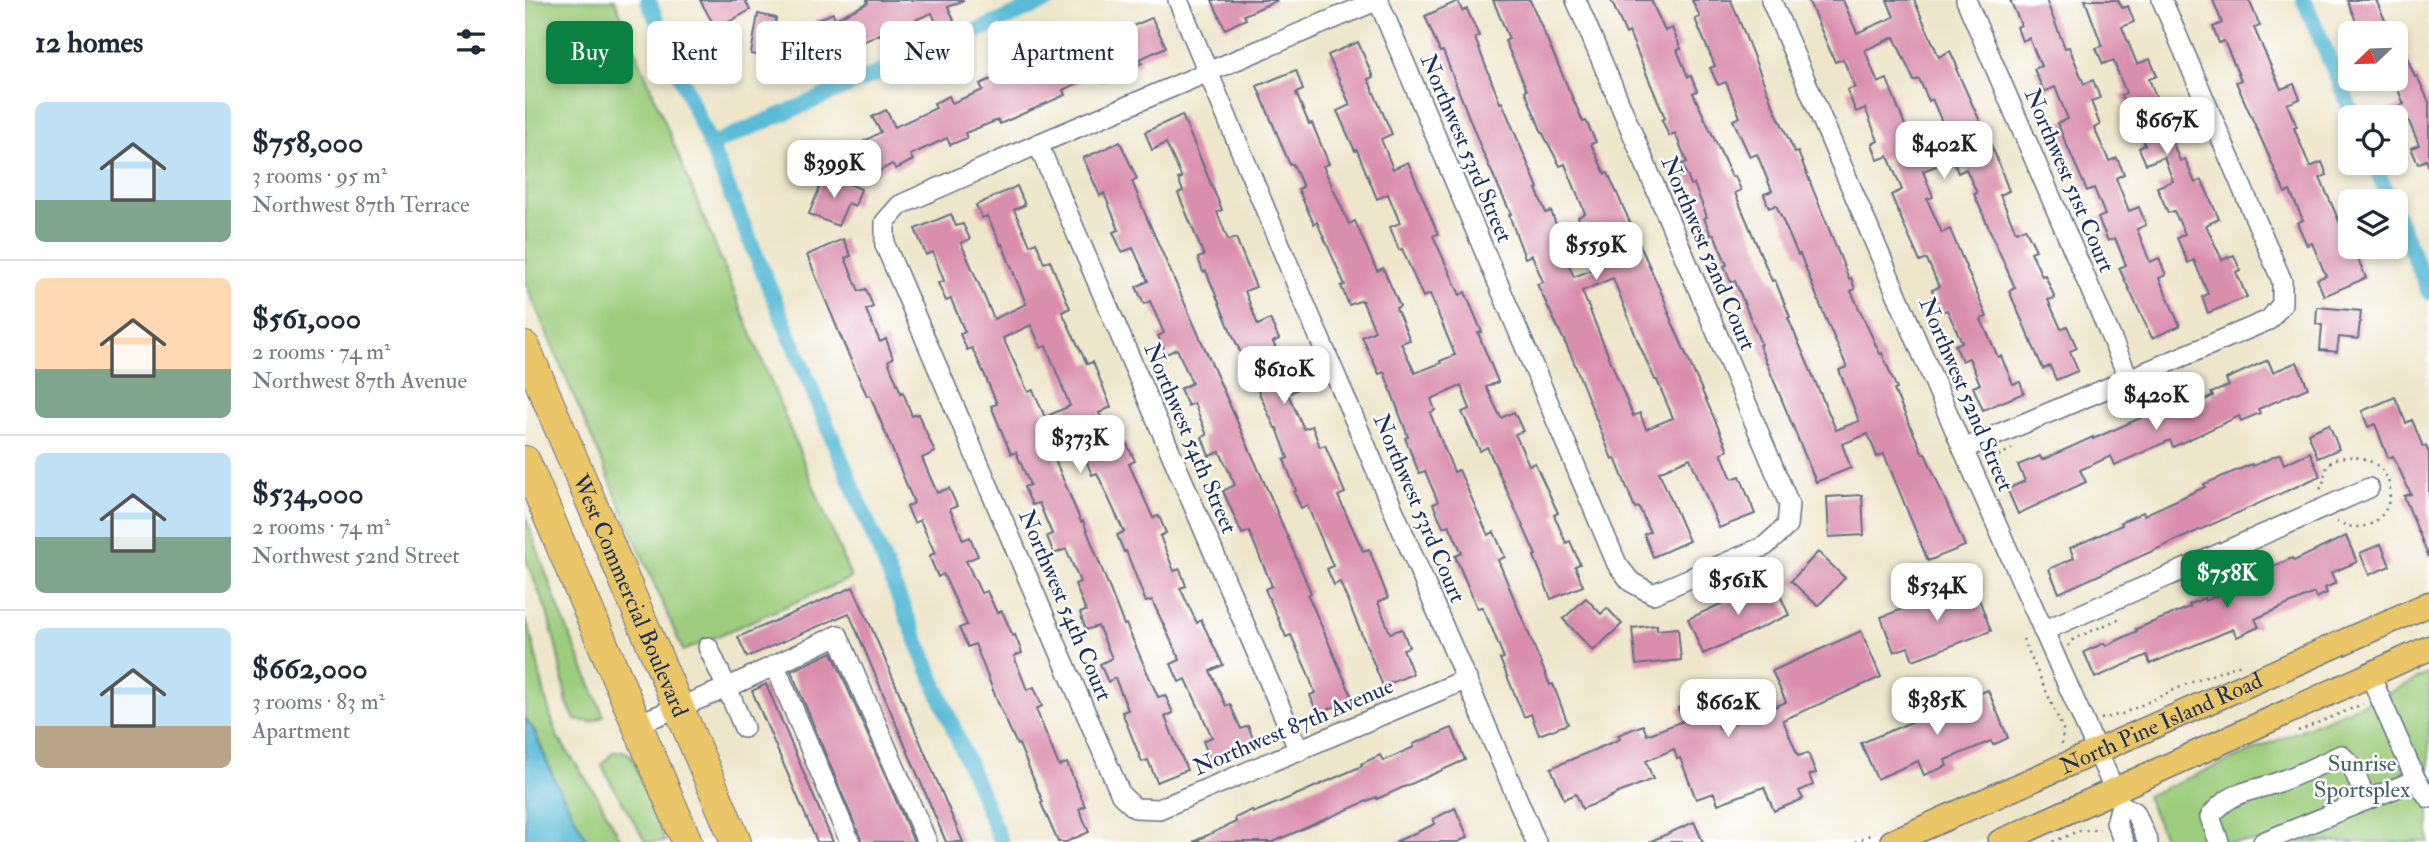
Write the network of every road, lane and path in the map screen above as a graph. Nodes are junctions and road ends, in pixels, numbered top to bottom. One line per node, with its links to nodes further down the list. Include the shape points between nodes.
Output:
1 (1178, 0): 7 (street, Northwest 53rd Court)
2 (1378, 0): 7 (street); 14 (street, Northwest 53rd Street, via 1617,564)
3 (1576, 0): 14 (street, Northwest 52nd Court, via 1789,504 1787,526 1765,547 1653,594)
4 (1772, 0): 11 (street, Northwest 52nd Street)
5 (1966, 0): 10 (street, Northwest 51st Court)
6 (2162, 0): 10 (street, via 2282,281 2282,304 2269,320)
7 (1209, 72): 8 (street); 22 (street, Northwest 53rd Court)
8 (1038, 144): 29 (street, Northwest 54th Street); 34 (street, Northwest 54th Court, via 900,205 885,222 885,245 1121,794)
9 (525, 347): 24 (highway, West Commercial Boulevard)
10 (2129, 379): 11 (street)
11 (1963, 449): 16 (street, Northwest 52nd Street)
12 (525, 461): 25 (highway, West Commercial Boulevard)
13 (2369, 488): 16 (street)
14 (1631, 582)
15 (2429, 604): 28 (main road, North Pine Island Road)
16 (2043, 631): 28 (street, Northwest 52nd Street)
17 (2024, 639): 27 (path, via 2063,729)
18 (708, 647): 23 (street)
19 (2429, 648): 21 (main road, North Pine Island Road)
20 (775, 666): 23 (street); 39 (street); 40 (street, via 838,635)
21 (2370, 675): 30 (street); 32 (main road, North Pine Island Road)
22 (1467, 679): 29 (street, Northwest 87th Avenue); 41 (street, Northwest 53rd Court)
23 (727, 688): 24 (street); 26 (street)
24 (678, 708): 25 (street); 38 (highway, West Commercial Boulevard)
25 (637, 724): 37 (highway, West Commercial Boulevard)
26 (744, 728)
27 (2061, 745)
28 (2097, 750): 32 (street, Northwest 52nd Street); 35 (main road, North Pine Island Road)
29 (1299, 751): 34 (street, Northwest 87th Avenue, via 1159,809)
30 (2416, 780): 31 (street); 33 (street)
31 (2429, 797)
32 (2118, 798): 36 (street, Northwest 52nd Street); 43 (main road, North Pine Island Road); 45 (street, Northwest 52nd Street, via 2135,812)
33 (2366, 800): 46 (street, via 2341,755 2221,802 2210,817); 47 (street)
34 (1135, 808)
35 (1886, 836): 42 (path)
36 (2116, 837): 44 (path, via 2088,829)
37 (687, 842)
38 (736, 842)
39 (850, 842)
40 (927, 842)
41 (1536, 842)
42 (1855, 842)
43 (2000, 842)
44 (2053, 842)
45 (2148, 842)
46 (2219, 842)
47 (2263, 842)

